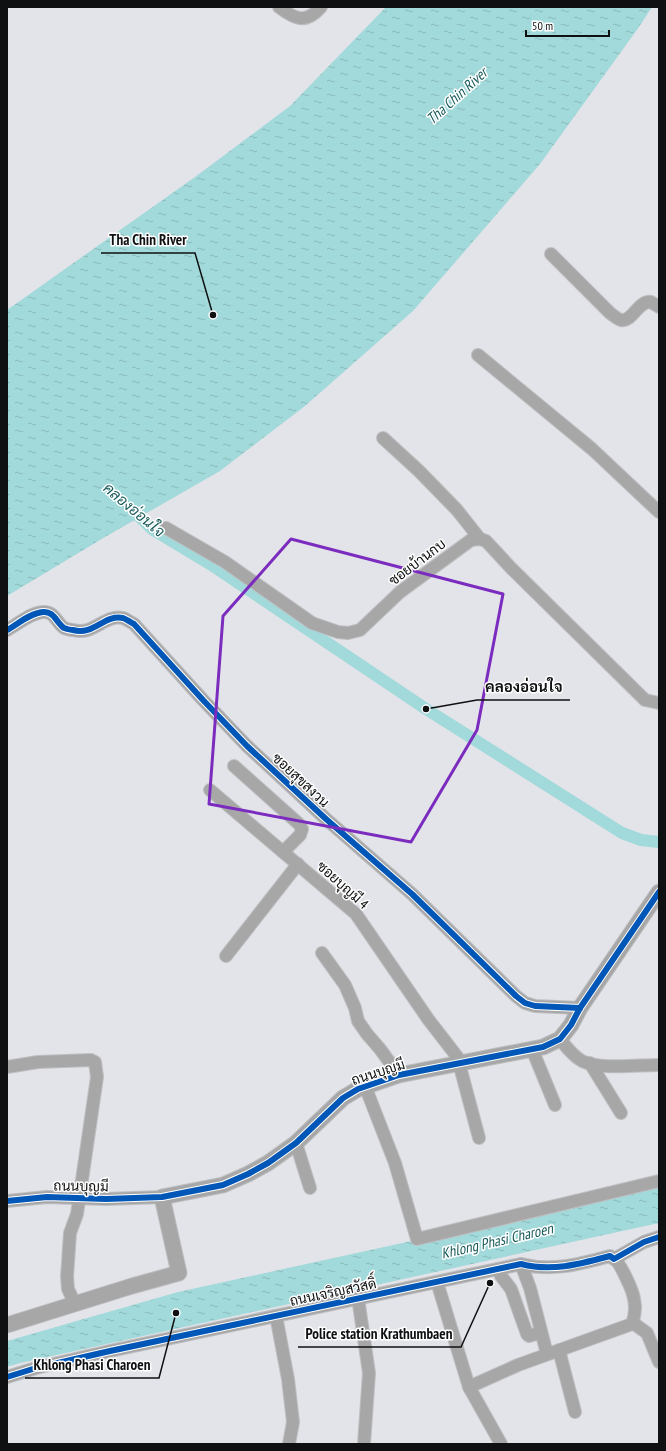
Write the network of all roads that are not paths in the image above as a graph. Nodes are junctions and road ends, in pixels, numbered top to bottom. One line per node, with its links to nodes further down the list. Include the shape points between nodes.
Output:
1 (279, 7): 2 (street, via 290,16 300,18 311,16)
2 (321, 7)
3 (551, 254): 4 (street, via 619,320 630,316 644,303 651,302)
4 (659, 307)
5 (478, 355): 7 (street, via 592,449)
6 (383, 438): 9 (street, via 457,510)
7 (659, 512)
8 (166, 528): 9 (street, ซอยบ้านกบ, via 225,562 312,623 338,632 360,630 400,592 471,540)
9 (480, 539): 11 (street, via 486,541 645,700)
10 (7, 630): 19 (street, ซอยสุขสงวน, via 34,614 44,612 53,615 64,628 75,631 87,631 115,618 123,618 134,624 247,746 412,894 516,996 525,1003 535,1006)
11 (659, 703)
12 (234, 766): 14 (street, via 302,829 300,835)
13 (210, 790): 14 (street, ซอยบุญมี 4)
14 (283, 852): 15 (street, ซอยบุญมี 4)
15 (298, 864): 18 (street); 22 (street, ซอยบุญมี 4, via 356,914)
16 (659, 892): 19 (street, ถนนบุญมี)
17 (322, 953): 26 (street, via 345,984 358,1021)
18 (226, 956)
19 (580, 1008): 20 (street, ถนนบุญมี)
20 (560, 1039): 21 (street, ถนนบุญมี); 23 (street, via 577,1057)
21 (532, 1049): 22 (street, ถนนบุญมี); 28 (street)
22 (461, 1063): 26 (street, ถนนบุญมี); 30 (street)
23 (590, 1063): 24 (street, via 599,1066); 29 (street)
24 (659, 1065)
25 (7, 1067): 35 (street, via 38,1062 95,1062 97,1077)
26 (399, 1075): 27 (street, ถนนบุญมี)
27 (365, 1086): 31 (street, ถนนบุญมี, via 343,1098); 32 (street, via 395,1163 417,1239)
28 (554, 1105)
29 (621, 1113)
30 (478, 1138)
31 (296, 1143): 33 (street); 34 (street, ถนนบุญมี, via 262,1166 223,1186)
32 (659, 1181)
33 (310, 1188)
34 (162, 1198): 35 (street, ถนนบุญมี); 43 (street, via 180,1273)
35 (79, 1199): 36 (street, ถนนบุญมี, via 47,1197); 43 (street, via 70,1233 67,1277 68,1289)
36 (7, 1201)
37 (659, 1236): 38 (street, ถนนเจริญสวัสดิ์)
38 (614, 1259): 39 (street, ถนนเจริญสวัสดิ์, via 610,1256 564,1267 543,1268); 45 (street, via 617,1260 634,1298 635,1316)
39 (522, 1264): 40 (street, ถนนเจริญสวัสดิ์); 50 (street)
40 (498, 1269): 41 (street, ถนนเจริญสวัสดิ์); 47 (street, via 511,1289 527,1334)
41 (437, 1282): 42 (street, ถนนเจริญสวัสดิ์); 53 (street)
42 (358, 1298): 44 (street, ถนนเจริญสวัสดิ์); 56 (street, via 369,1373)
43 (75, 1304): 46 (street)
44 (276, 1316): 52 (street, ถนนเจริญสวัสดิ์, via 110,1351); 55 (street, via 293,1422)
45 (632, 1323): 48 (street); 49 (street, via 622,1329)
46 (7, 1325)
47 (536, 1334)
48 (654, 1337): 51 (street)
49 (559, 1350): 50 (street); 54 (street)
50 (547, 1354): 53 (street)
51 (659, 1362)
52 (7, 1377)
53 (469, 1387): 57 (street)
54 (575, 1412)
55 (289, 1444)
56 (364, 1444)
57 (501, 1444)

